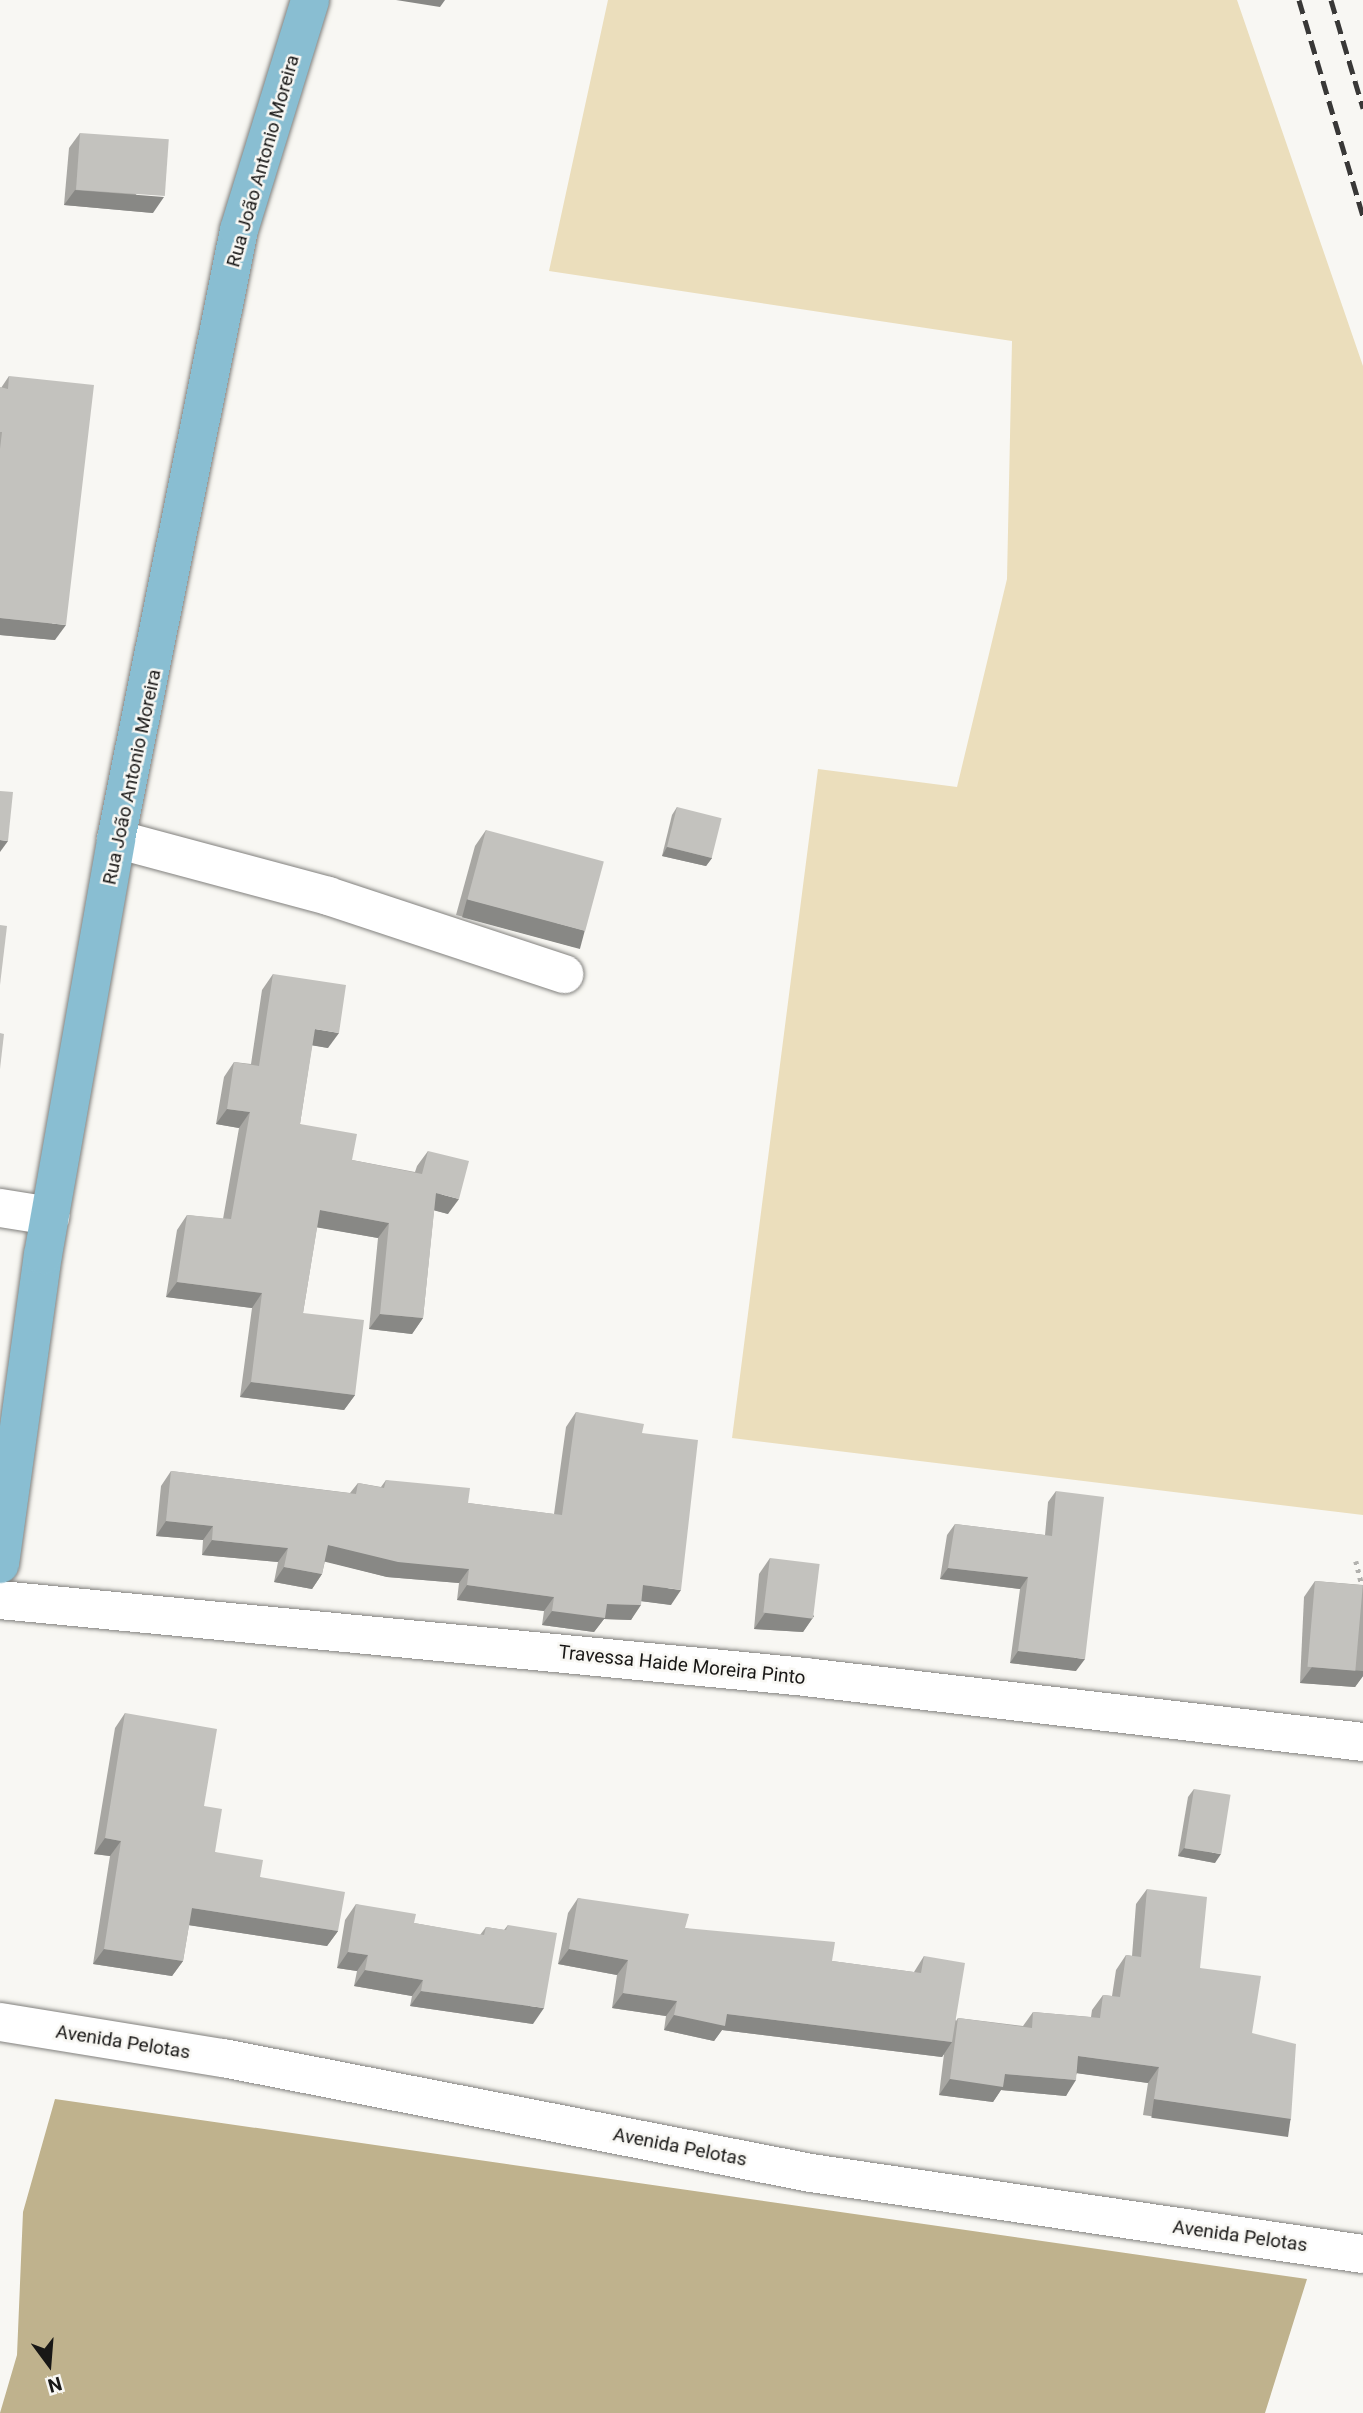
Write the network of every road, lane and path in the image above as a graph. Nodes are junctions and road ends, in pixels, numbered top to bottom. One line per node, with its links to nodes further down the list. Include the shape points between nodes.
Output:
1 (310, 0): 2 (main road, Rua João Antonio Moreira, via 239,230)
2 (116, 839): 3 (street, via 328,896); 5 (main road, Rua João Antonio Moreira)
3 (564, 974)
4 (0, 1208): 5 (street)
5 (50, 1216): 7 (main road, Rua João Antonio Moreira)
6 (1356, 1561): 8 (path)
7 (0, 1564)
8 (1363, 1589)
9 (0, 1600): 10 (street, Travessa Haide Moreira Pinto, via 805,1677)
10 (1363, 1742)
11 (0, 2022): 12 (street, Avenida Pelotas, via 223,2058 811,2172)
12 (1363, 2254)

